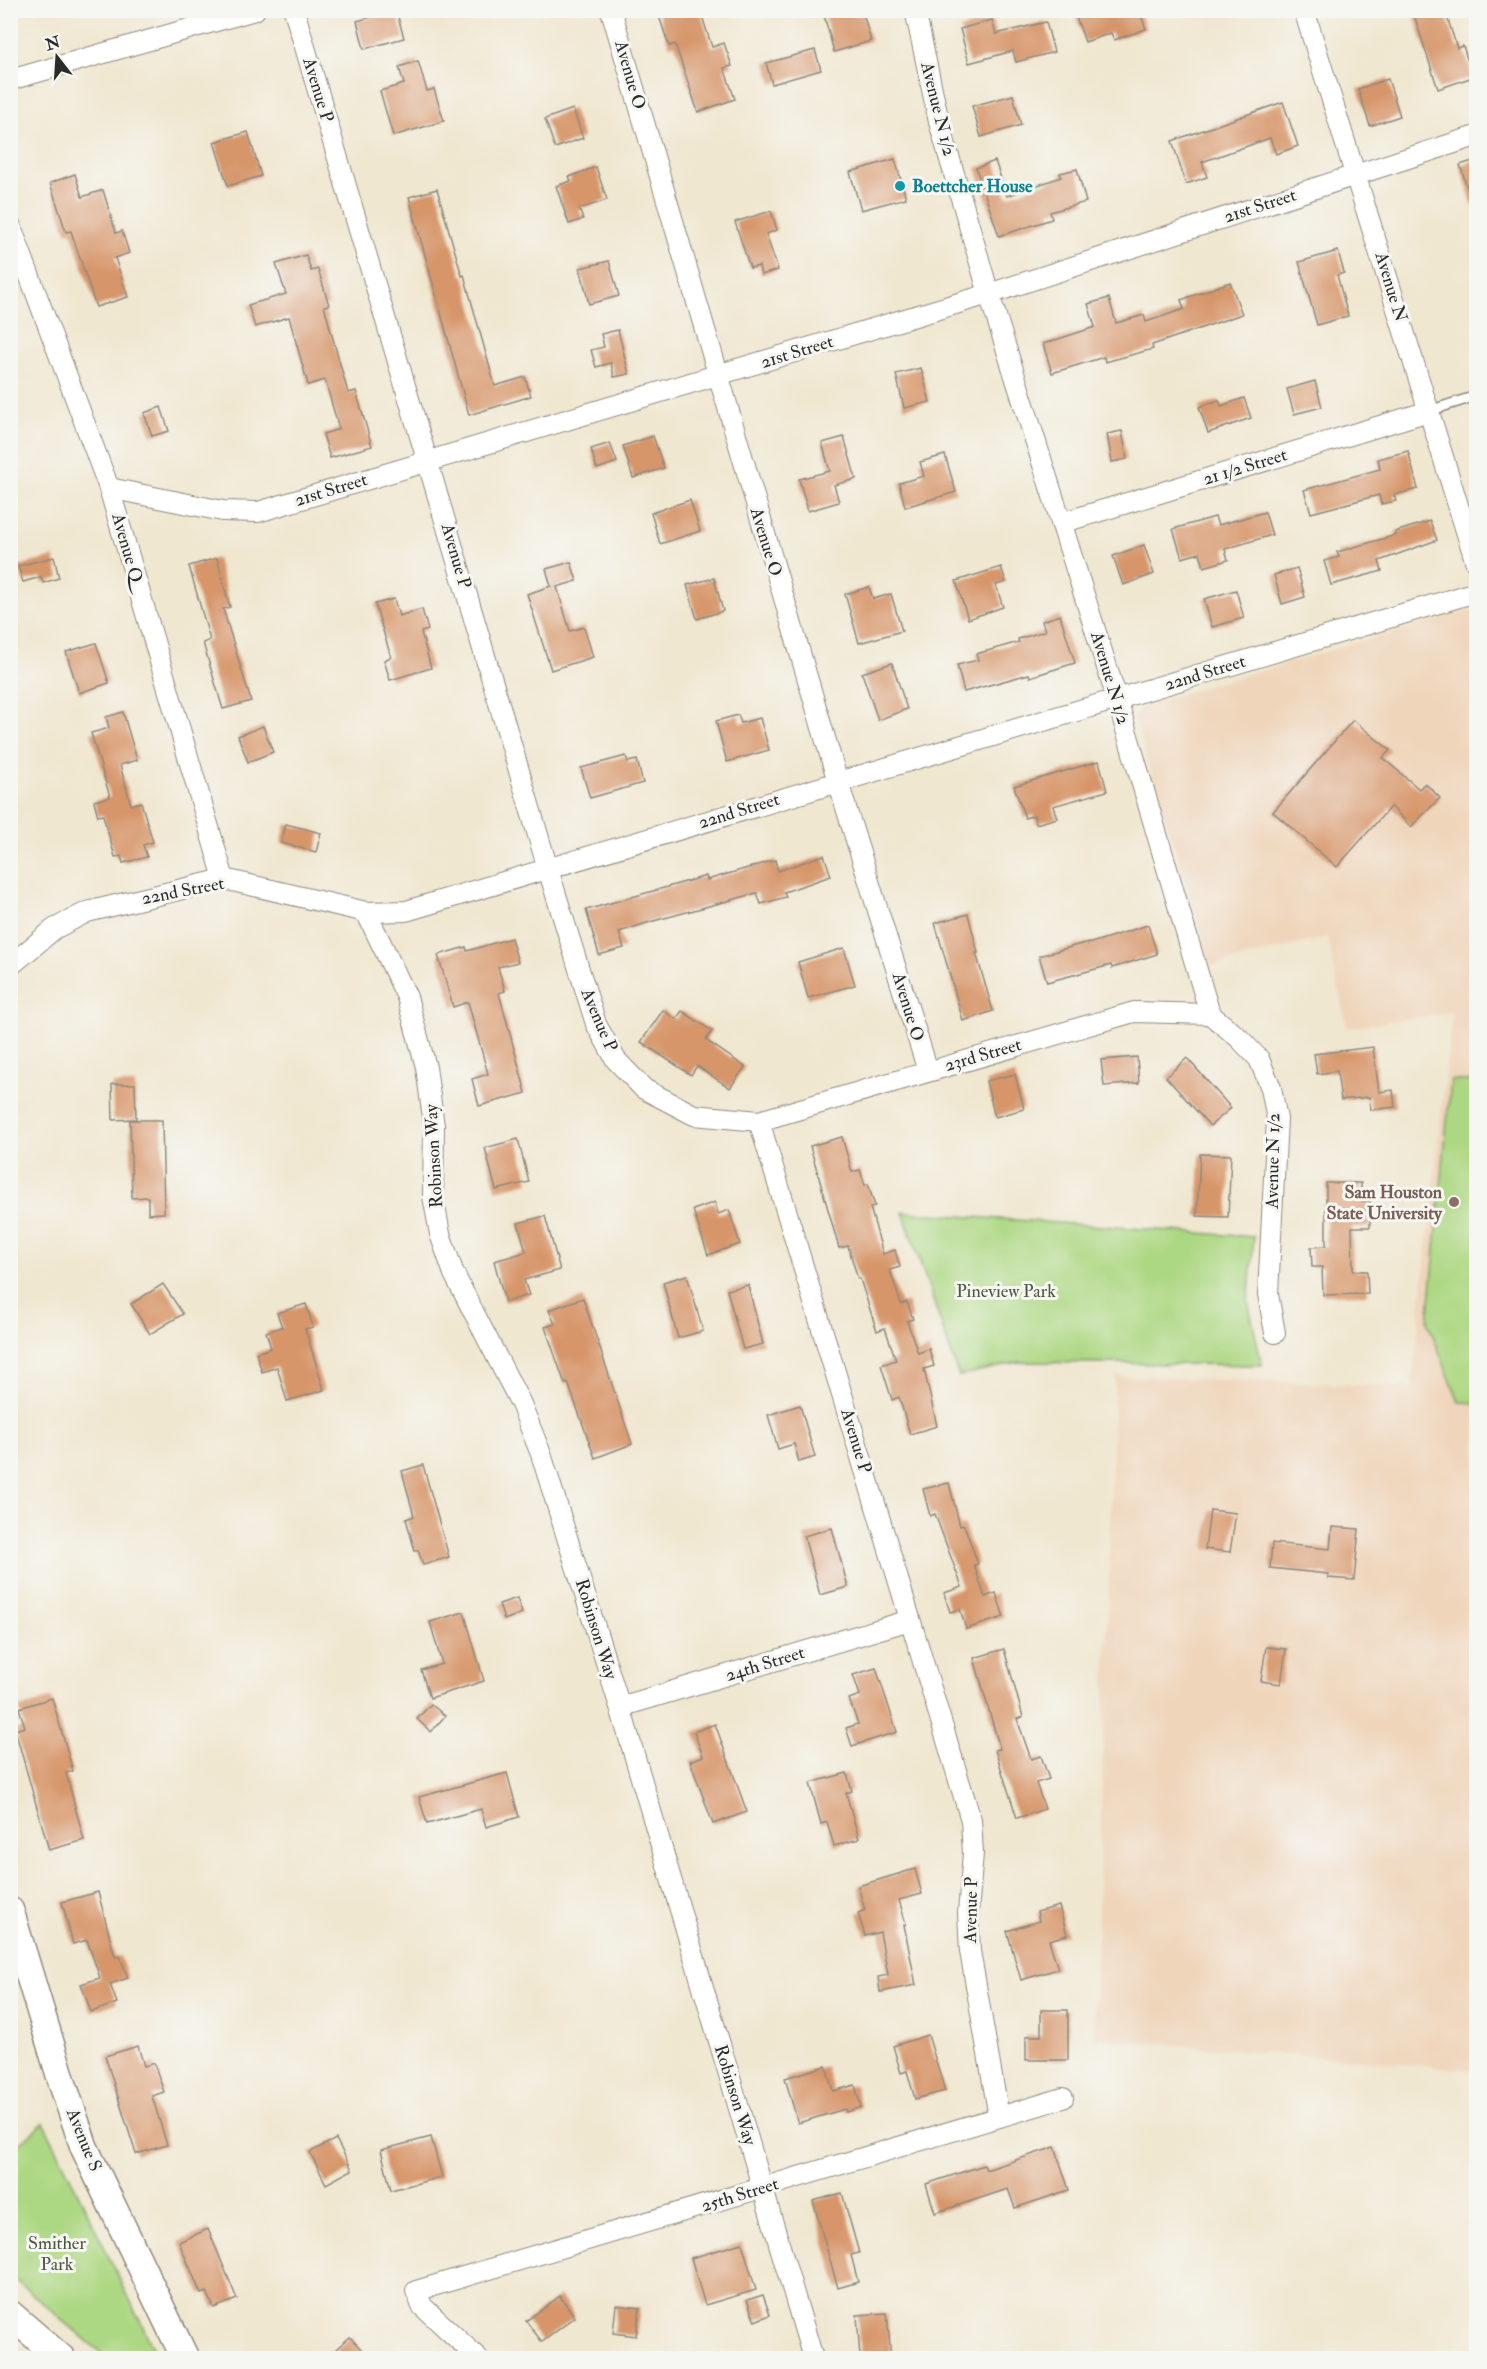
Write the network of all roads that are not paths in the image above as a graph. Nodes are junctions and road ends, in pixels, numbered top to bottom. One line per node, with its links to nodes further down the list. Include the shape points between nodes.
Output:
1 (255, 10): 6 (street)
2 (294, 10): 14 (street, Avenue P)
3 (611, 10): 11 (street, Avenue O)
4 (915, 10): 10 (street, Avenue N 1/2, via 939,122)
5 (1304, 10): 8 (street, Avenue N)
6 (10, 80)
7 (1476, 136): 8 (street, 21st Street)
8 (1356, 175): 10 (street, 21st Street); 13 (street, Avenue N)
9 (10, 224): 15 (street, Avenue Q)
10 (989, 294): 11 (street, 21st Street); 16 (street, Avenue N 1/2)
11 (717, 376): 14 (street, 21st Street); 20 (street, Avenue O)
12 (1476, 396): 13 (lane)
13 (1429, 411): 16 (street, 21 1/2 Street); 17 (street, Avenue N)
14 (428, 461): 15 (street, 21st Street, via 258,512 223,511); 21 (street, Avenue P)
15 (109, 489): 22 (street, Avenue Q)
16 (1061, 523): 19 (street, Avenue N 1/2)
17 (1476, 563)
18 (1476, 592): 19 (street, 22nd Street)
19 (1117, 699): 20 (street, 22nd Street); 25 (street, Avenue N 1/2)
20 (838, 782): 21 (street, 22nd Street); 26 (street, Avenue O)
21 (548, 869): 23 (street, 22nd Street, via 406,911); 27 (street, Avenue P, via 596,1024 616,1060 644,1089 694,1115)
22 (224, 879): 23 (street, 22nd Street); 24 (street, 22nd Street, via 87,912 54,929)
23 (366, 912): 30 (street, Robinson Way, via 407,997 426,1067 434,1126 434,1196 440,1234 454,1274 521,1404 542,1454)
24 (10, 966)
25 (1210, 1014): 26 (street, 23rd Street, via 1134,1012); 28 (street, Avenue N 1/2, via 1259,1059 1278,1119 1268,1294)
26 (928, 1071): 27 (street, 23rd Street)
27 (759, 1121): 29 (street, Avenue P)
28 (1275, 1333)
29 (910, 1620): 30 (street, 24th Street); 33 (street, Avenue P, via 970,1820 970,1951)
30 (620, 1707): 34 (street, Robinson Way)
31 (10, 1911): 38 (street, Avenue S, via 84,2146)
32 (1063, 2098): 33 (street, 25th Street)
33 (999, 2117): 34 (street, 25th Street)
34 (763, 2188): 39 (street, 25th Street, via 416,2291 422,2306); 40 (street, Robinson Way)
35 (10, 2316): 36 (street); 37 (street)
36 (46, 2358)
37 (61, 2358)
38 (185, 2358)
39 (478, 2358)
40 (813, 2358)

